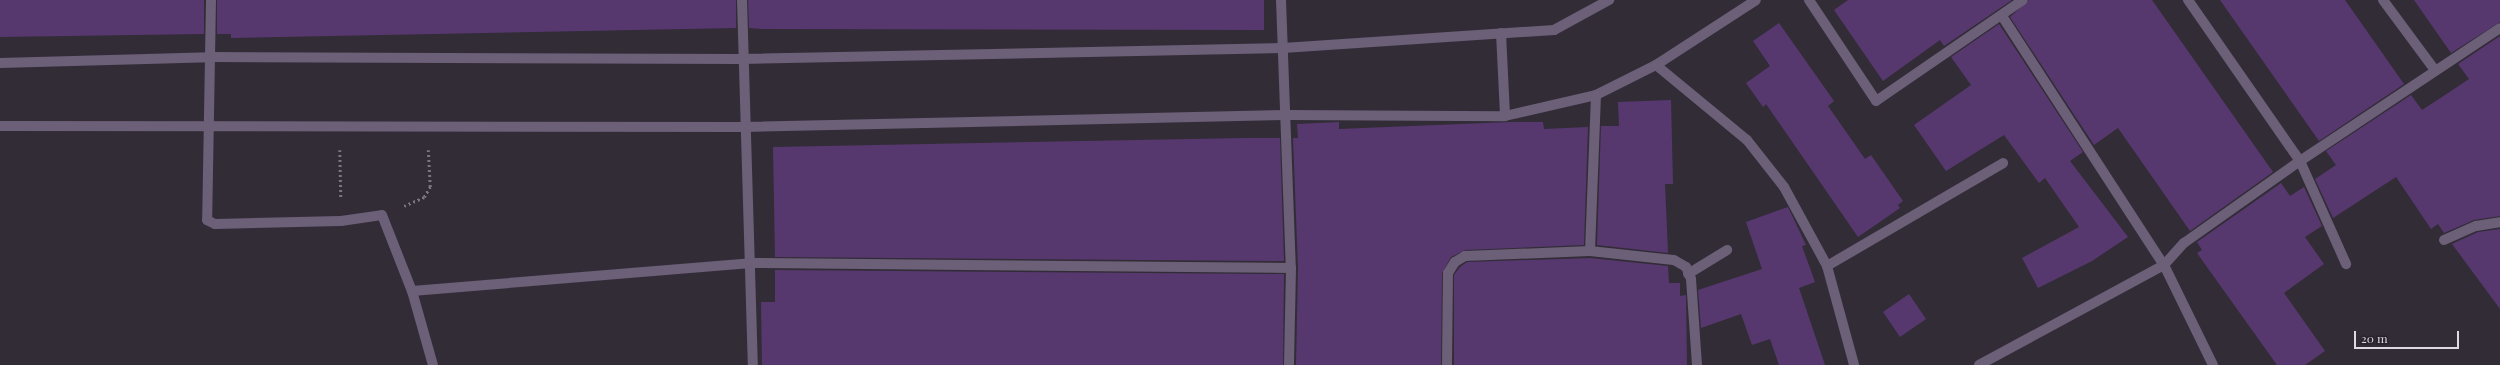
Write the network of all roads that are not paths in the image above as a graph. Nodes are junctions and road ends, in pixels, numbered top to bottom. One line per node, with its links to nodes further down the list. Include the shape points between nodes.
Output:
1 (211, 0): 14 (street)
2 (742, 0): 15 (street)
3 (1281, 0): 13 (street)
4 (1609, 0): 12 (street, via 1554,30)
5 (1756, 0): 17 (street)
6 (1809, 0): 10 (street, via 1876,101)
7 (2023, 0): 10 (street)
8 (2188, 0): 25 (street)
9 (2383, 0): 18 (street)
10 (2002, 16): 33 (street)
11 (2500, 28): 18 (street)
12 (1501, 36): 13 (street); 21 (street)
13 (1283, 48): 15 (street); 20 (street)
14 (210, 57): 15 (street); 16 (street); 24 (street)
15 (742, 59): 23 (street)
16 (0, 63)
17 (1656, 64): 19 (street); 34 (street, via 1746,140 1764,161 1784,187)
18 (2434, 69): 25 (street)
19 (1596, 95): 21 (street); 30 (street)
20 (1286, 115): 21 (street); 23 (street); 35 (street)
21 (1504, 115)
22 (0, 126): 24 (street)
23 (744, 127): 24 (street); 31 (street)
24 (208, 128): 37 (street, via 205,212 210,223 341,221 382,216)
25 (2300, 160): 32 (street); 33 (street, via 2184,243)
26 (2003, 163): 34 (street)
27 (2500, 222): 28 (street, via 2476,226)
28 (2444, 240)
29 (1728, 250): 36 (street)
30 (1590, 251): 36 (street, via 1674,260 1686,267); 41 (street, via 1465,256 1455,262 1448,273)
31 (751, 263): 35 (street); 37 (street); 39 (street)
32 (2346, 264)
33 (2164, 265): 44 (street); 45 (street)
34 (1827, 266): 43 (street)
35 (1291, 268): 40 (street)
36 (1688, 274): 42 (street)
37 (412, 291): 38 (street)
38 (433, 365)
39 (752, 365)
40 (1289, 365)
41 (1447, 365)
42 (1697, 365)
43 (1854, 365)
44 (1979, 365)
45 (2213, 365)

